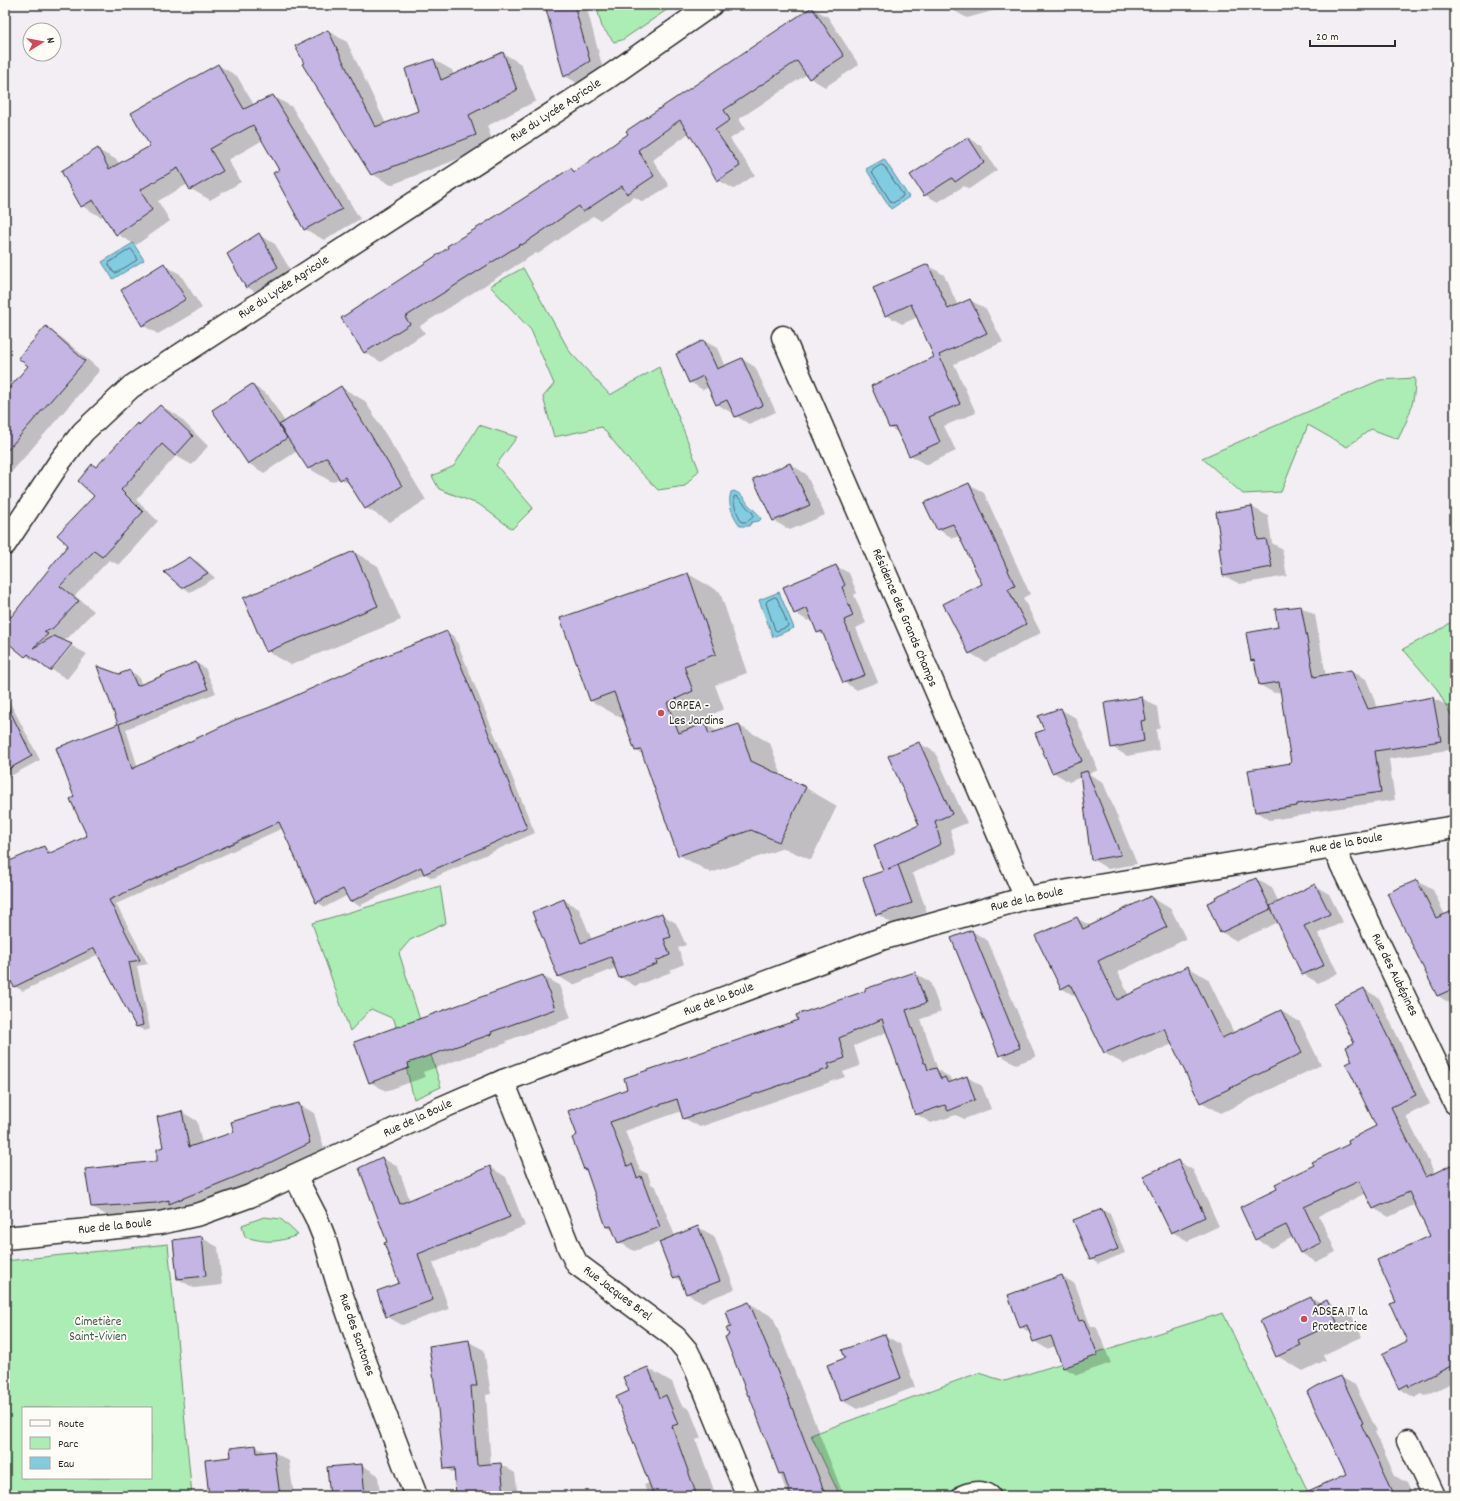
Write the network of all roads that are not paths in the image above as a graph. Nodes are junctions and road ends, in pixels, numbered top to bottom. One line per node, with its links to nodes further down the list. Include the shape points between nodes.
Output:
1 (711, 5): 3 (street, Rue du Lycée Agricole, via 607,78 131,387 83,432)
2 (783, 337): 6 (street, Résidence des Grands Champs)
3 (7, 537)
4 (1455, 827): 5 (street, Rue de la Boule)
5 (1333, 846): 6 (street, Rue de la Boule); 8 (street, Rue des Aubépines)
6 (1026, 898): 7 (street, Rue de la Boule, via 881,939)
7 (504, 1081): 9 (street, Rue de la Boule); 13 (street, Rue Jacques Brel, via 577,1264 675,1337 687,1351)
8 (1455, 1103)
9 (295, 1176): 10 (street, Rue de la Boule, via 200,1214 167,1221); 12 (street, Rue des Santones, via 324,1237 360,1348)
10 (5, 1238)
11 (1408, 1441): 14 (street)
12 (416, 1496)
13 (748, 1496)
14 (1434, 1496)

